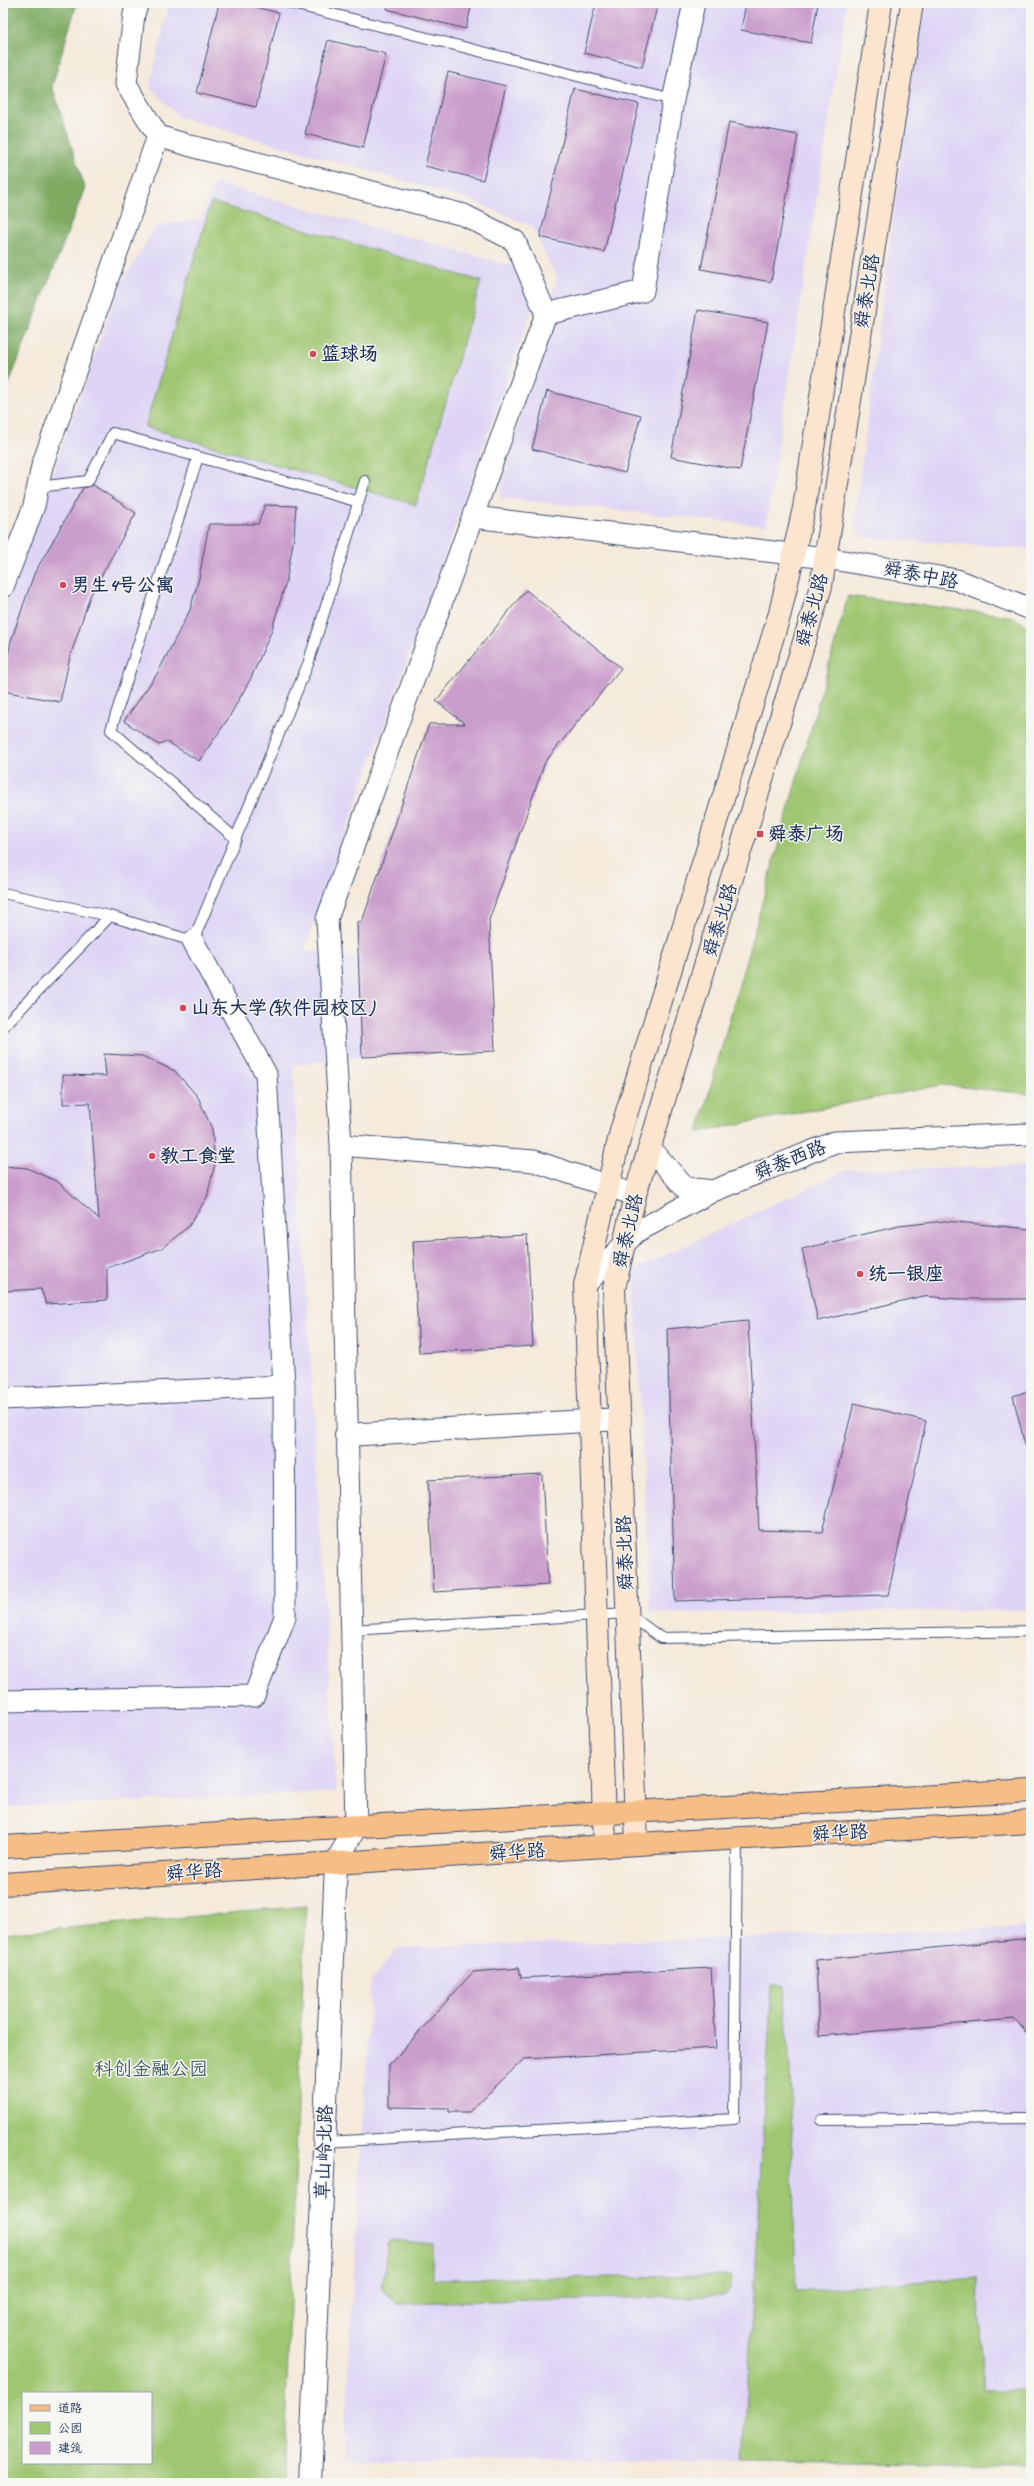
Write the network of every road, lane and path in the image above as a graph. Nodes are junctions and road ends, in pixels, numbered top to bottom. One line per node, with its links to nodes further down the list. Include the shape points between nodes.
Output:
1 (138, 3): 7 (street, via 134,14 126,84)
2 (289, 3): 6 (lane)
3 (694, 3): 6 (street)
4 (881, 3): 14 (main road, via 804,508)
5 (912, 3): 14 (main road, 舜泰北路)
6 (673, 100): 8 (street, via 643,291)
7 (158, 136): 8 (street, via 464,215 515,241); 11 (street, via 64,399 42,466)
8 (546, 314): 13 (street)
9 (198, 457): 11 (lane, via 113,433 88,481); 12 (lane); 17 (lane, via 111,730)
10 (365, 481): 12 (lane)
11 (38, 487): 15 (street, via 34,506)
12 (359, 502): 17 (lane, via 308,664)
13 (473, 517): 14 (street, 舜泰中路); 24 (street, via 327,919)
14 (809, 556): 16 (street, 舜泰中路, via 957,580); 23 (main road, 舜泰北路, via 821,586); 25 (main road, via 780,613 621,1131)
15 (3, 587)
16 (1031, 609)
17 (236, 839): 20 (lane)
18 (3, 893): 19 (lane)
19 (110, 916): 20 (lane); 21 (lane)
20 (193, 941): 30 (street, via 266,1074)
21 (3, 1027)
22 (1031, 1134): 26 (street, 舜泰西路, via 835,1142)
23 (652, 1142): 26 (street, via 651,1149 685,1188); 27 (main road, 舜泰北路)
24 (341, 1145): 25 (street, via 534,1161); 34 (street)
25 (608, 1186): 27 (street); 29 (main road)
26 (713, 1191): 28 (street, 舜泰西路, via 643,1228)
27 (635, 1195): 28 (main road, 舜泰北路)
28 (625, 1242): 29 (street, 舜泰西路); 32 (main road, 舜泰北路, via 614,1289)
29 (585, 1285): 33 (main road)
30 (284, 1386): 31 (street); 39 (street, via 285,1617 254,1696)
31 (3, 1400)
32 (620, 1419): 33 (street); 35 (main road, 舜泰北路)
33 (590, 1420): 34 (street); 36 (main road)
34 (346, 1435): 37 (street)
35 (627, 1613): 36 (lane); 38 (lane, via 661,1638); 42 (main road, 舜泰北路)
36 (598, 1614): 37 (lane); 41 (main road)
37 (351, 1630): 44 (street)
38 (1031, 1631)
39 (3, 1701)
40 (1031, 1791): 42 (main road, 舜华路)
41 (605, 1812): 42 (main road, 舜华路); 44 (main road, 舜华路); 47 (main road)
42 (635, 1812): 46 (main road, 舜泰北路)
43 (1031, 1822): 45 (main road, 舜华路)
44 (356, 1826): 48 (main road, 舜华路); 49 (street, 草山岭北路)
45 (737, 1838): 46 (main road, 舜华路); 53 (lane, via 734,2119)
46 (637, 1844): 47 (main road, 舜华路)
47 (605, 1846): 49 (main road, 舜华路)
48 (3, 1847)
49 (336, 1863): 50 (main road, 舜华路); 53 (street, 草山岭北路)
50 (3, 1884)
51 (1031, 2118): 52 (lane)
52 (822, 2120)
53 (324, 2142): 54 (street, 草山岭北路)
54 (310, 2483)

